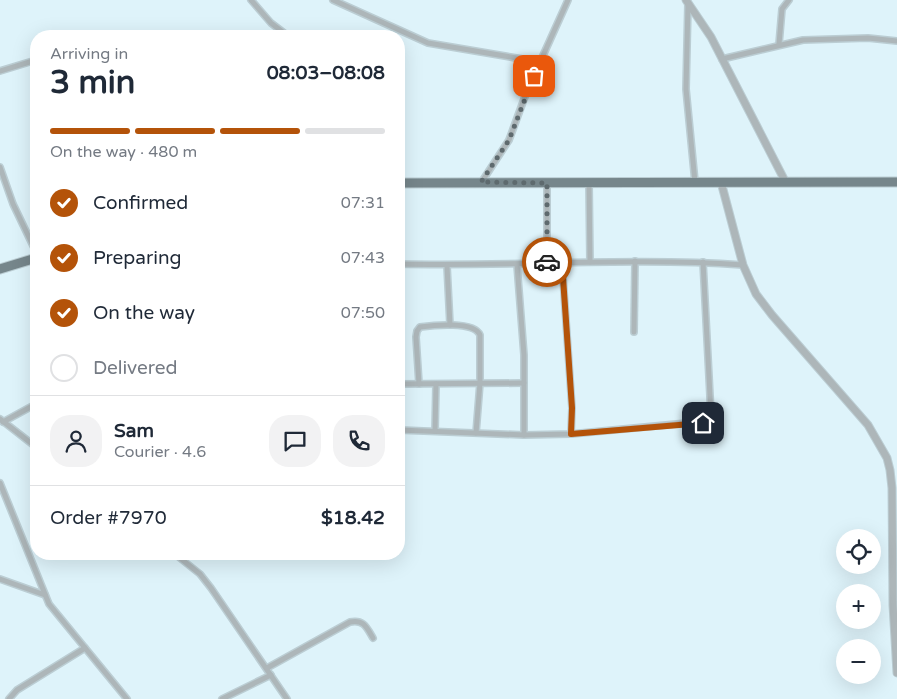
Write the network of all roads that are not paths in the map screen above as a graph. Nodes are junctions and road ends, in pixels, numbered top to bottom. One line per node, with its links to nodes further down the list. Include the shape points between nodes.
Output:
1 (252, 0): 6 (street)
2 (333, 0): 7 (street)
3 (568, 0): 13 (street)
4 (789, 0): 10 (street, via 782,9)
5 (687, 1): 11 (street); 18 (street, via 686,90)
6 (281, 30)
7 (399, 30)
8 (405, 33): 13 (street, via 428,43)
9 (897, 41): 10 (street, via 829,38)
10 (779, 44): 11 (street)
11 (722, 59): 16 (street)
12 (30, 62): 14 (street)
13 (540, 62): 17 (street, via 509,140)
14 (0, 71)
15 (0, 167): 24 (street)
16 (785, 181): 19 (main road); 20 (main road)
17 (481, 182): 21 (main road); 22 (main road)
18 (695, 182): 19 (main road); 23 (main road)
19 (721, 182): 33 (street)
20 (897, 182)
21 (405, 183)
22 (547, 183): 23 (main road); 29 (street)
23 (589, 183): 27 (street)
24 (30, 239)
25 (30, 260): 35 (main road)
26 (635, 261): 27 (street); 28 (street); 37 (street)
27 (590, 262): 30 (street)
28 (703, 262): 33 (street); 48 (street, via 711,415 708,421)
29 (547, 263): 30 (street); 32 (street)
30 (562, 263): 48 (street)
31 (405, 264): 34 (street)
32 (517, 265): 34 (street); 38 (street)
33 (743, 265): 57 (street, via 763,305 868,425 887,458 892,488)
34 (447, 266): 36 (street)
35 (0, 269)
36 (450, 326): 39 (street, via 478,330); 41 (street, via 428,326 417,330)
37 (634, 332)
38 (524, 382): 39 (street); 49 (street)
39 (480, 383): 42 (street); 47 (street)
40 (405, 384): 41 (street)
41 (418, 384): 42 (street)
42 (436, 384): 46 (street)
43 (30, 407): 44 (street)
44 (2, 420): 50 (street)
45 (405, 430): 46 (street)
46 (435, 431): 47 (street)
47 (476, 432): 49 (street)
48 (571, 434): 49 (street)
49 (524, 435)
50 (30, 442)
51 (0, 483): 52 (street)
52 (30, 558)
53 (31, 560): 56 (street)
54 (182, 560): 60 (street, via 200,574)
55 (0, 579): 56 (street)
56 (45, 595): 59 (street)
57 (895, 604): 61 (street)
58 (373, 638): 60 (street, via 364,623 350,622)
59 (85, 648): 63 (street, via 17,690); 64 (street)
60 (267, 668): 62 (street)
61 (897, 673)
62 (271, 675): 65 (street); 66 (street)
63 (9, 699)
64 (126, 699)
65 (222, 699)
66 (287, 699)

